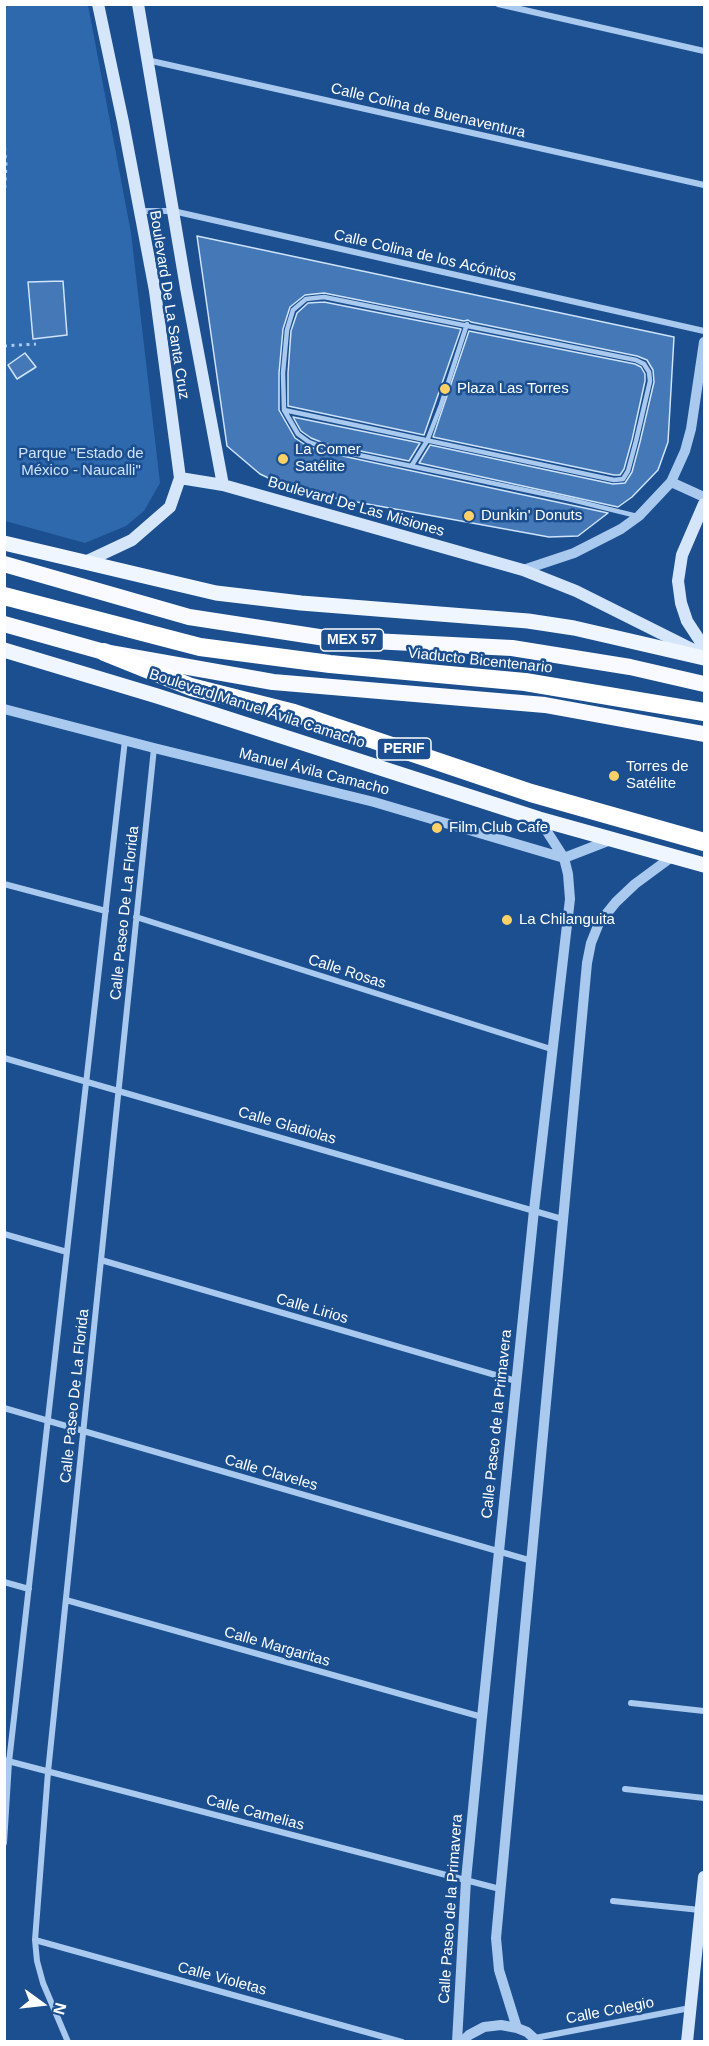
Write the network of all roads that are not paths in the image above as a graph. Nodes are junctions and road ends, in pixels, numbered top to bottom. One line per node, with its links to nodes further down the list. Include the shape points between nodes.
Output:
1 (98, 4): 7 (main road, Boulevard De La Santa Cruz)
2 (138, 4): 5 (main road, Boulevard De La Santa Cruz)
3 (498, 4): 4 (street)
4 (705, 51)
5 (147, 60): 6 (street, Calle Colina de Buenaventura); 8 (main road, Boulevard De La Santa Cruz)
6 (705, 185)
7 (139, 211): 8 (street, Calle Colina de los Acónitos); 15 (main road, Boulevard De La Santa Cruz, via 155,291)
8 (173, 211): 10 (street, Calle Colina de los Acónitos); 17 (main road, Boulevard De La Santa Cruz)
9 (467, 324): 12 (lane, via 324,297 306,299 293,310 287,330); 13 (lane); 13 (lane, via 644,364 650,381 628,471 622,479 614,480)
10 (705, 331)
11 (705, 342): 16 (street, via 691,429)
12 (284, 410): 13 (lane); 14 (lane, via 298,434 309,442)
13 (427, 441): 14 (lane)
14 (412, 465): 20 (lane)
15 (180, 478): 17 (main road, Boulevard De Las Misiones); 22 (main road, Boulevard De La Santa Cruz, via 170,507 132,540)
16 (671, 482): 18 (street); 20 (street)
17 (223, 485): 24 (main road, Boulevard De Las Misiones)
18 (705, 497)
19 (705, 504): 27 (main road, via 682,555 678,581 687,621)
20 (639, 516): 24 (street, via 621,530 574,553)
21 (4, 543): 22 (main road)
22 (83, 563): 30 (main road, via 216,593 528,621)
23 (4, 564): 31 (highway, MEX 57, via 189,616 332,639 512,648)
24 (523, 570): 30 (main road, Boulevard De Las Misiones, via 576,591)
25 (4, 596): 33 (highway, Viaducto Bicentenario, via 200,647 525,682)
26 (4, 624): 29 (highway, Boulevard Manuel Ávila Camacho)
27 (705, 647)
28 (4, 650): 37 (main road, Boulevard Manuel Ávila Camacho)
29 (104, 652): 34 (highway, Boulevard Manuel Ávila Camacho, via 273,682 545,705); 39 (highway, PERIF, via 190,687 294,713 531,793)
30 (705, 657)
31 (705, 684)
32 (4, 710): 35 (street, Manuel Ávila Camacho)
33 (705, 712)
34 (705, 734)
35 (125, 740): 36 (street, Manuel Ávila Camacho); 44 (street, Calle Paseo De La Florida)
36 (154, 748): 41 (street, Manuel Ávila Camacho, via 374,802); 45 (street, Calle Paseo De La Florida)
37 (538, 819): 38 (main road, Boulevard Manuel Ávila Camacho); 41 (street, Calle Paseo de la Primavera)
38 (613, 839): 40 (main road, Boulevard Manuel Ávila Camacho); 41 (street)
39 (705, 842)
40 (673, 856): 42 (main road, Boulevard Manuel Ávila Camacho); 51 (street, via 616,902 599,923 591,943)
41 (564, 858): 46 (street, Calle Paseo de la Primavera, via 570,898)
42 (705, 865)
43 (4, 884): 44 (street)
44 (106, 911): 48 (street, Calle Paseo De La Florida)
45 (136, 917): 46 (street, Calle Rosas); 49 (street, Calle Paseo De La Florida)
46 (551, 1049): 50 (street, Calle Paseo de la Primavera)
47 (4, 1058): 48 (street, Calle Gladiolas)
48 (87, 1082): 49 (street, Calle Gladiolas); 53 (street, Calle Paseo De La Florida)
49 (118, 1091): 50 (street, Calle Gladiolas); 54 (street, Calle Paseo De La Florida)
50 (534, 1209): 51 (street, Calle Gladiolas); 55 (street, Calle Paseo de la Primavera)
51 (562, 1219): 60 (street)
52 (4, 1234): 53 (street)
53 (67, 1252): 57 (street, Calle Paseo De La Florida)
54 (101, 1260): 55 (street, Calle Lirios); 58 (street, Calle Paseo De La Florida)
55 (516, 1381): 59 (street, Calle Paseo de la Primavera)
56 (4, 1408): 57 (street, Calle Claveles)
57 (48, 1421): 58 (street, Calle Claveles); 62 (street, Calle Paseo De La Florida)
58 (83, 1431): 59 (street, Calle Claveles); 63 (street, Calle Paseo De La Florida)
59 (499, 1551): 60 (street, Calle Claveles); 66 (street, Calle Paseo de la Primavera)
60 (531, 1561): 74 (street)
61 (4, 1582): 62 (street)
62 (29, 1589): 67 (street, Calle Paseo De La Florida)
63 (66, 1600): 66 (street, Calle Margaritas); 68 (street, Calle Paseo De La Florida)
64 (630, 1703): 65 (street)
65 (705, 1712)
66 (482, 1717): 73 (street, Calle Paseo de la Primavera)
67 (7, 1761): 68 (street, Calle Camelias); 71 (street, Calle Paseo De La Florida)
68 (48, 1772): 73 (street, Calle Camelias); 77 (street, Calle Paseo De La Florida)
69 (625, 1789): 70 (street)
70 (705, 1798)
71 (4, 1843)
72 (705, 1877): 76 (main road)
73 (466, 1880): 74 (street, Calle Camelias); 83 (street, Calle Paseo de la Primavera)
74 (500, 1889): 79 (street, via 496,1938 499,1970)
75 (613, 1901): 76 (street)
76 (701, 1910): 78 (main road)
77 (35, 1940): 81 (street, Calle Paseo De La Florida, via 43,1983); 82 (street, Calle Violetas)
78 (690, 2008): 80 (street, Calle Colegio); 85 (main road)
79 (517, 2028): 80 (street); 84 (street, via 484,2027)
80 (536, 2040)
81 (68, 2042)
82 (402, 2042)
83 (457, 2042)
84 (462, 2042)
85 (687, 2042)

